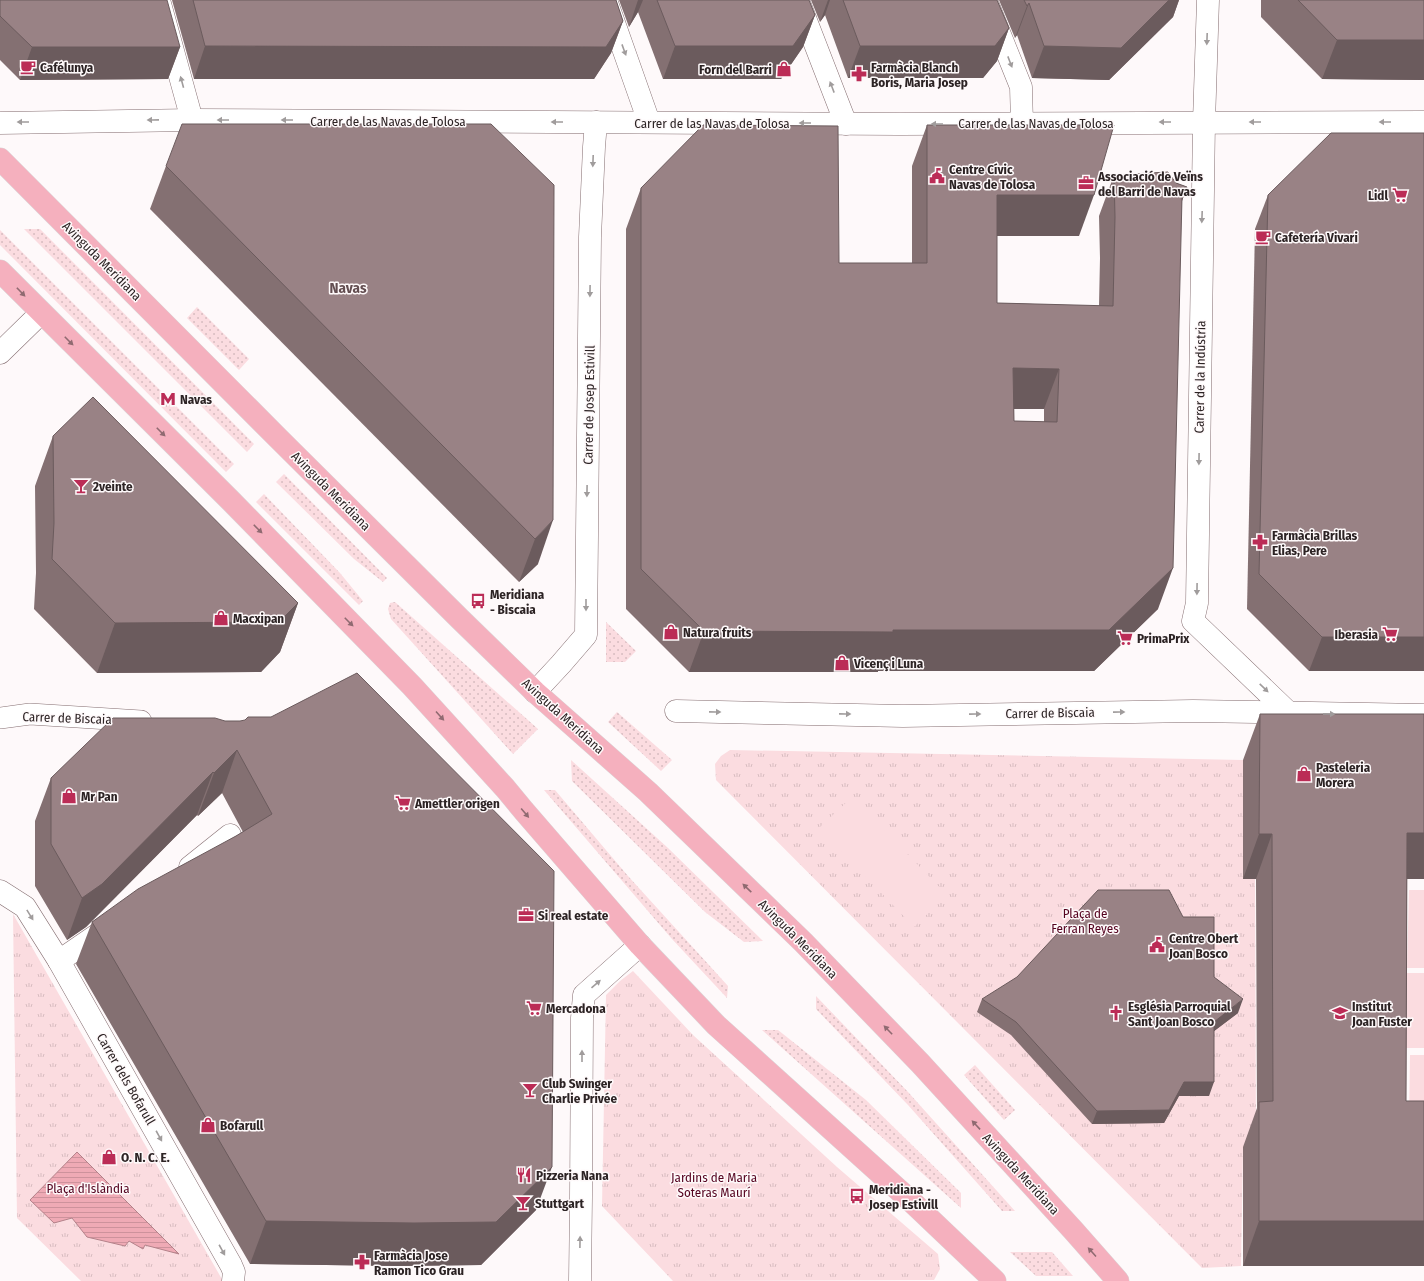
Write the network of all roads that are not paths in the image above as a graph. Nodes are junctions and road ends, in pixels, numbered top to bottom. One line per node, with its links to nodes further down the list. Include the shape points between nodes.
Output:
1 (159, 0): 6 (street, one-way to 1)
2 (606, 0): 8 (street, one-way to 8)
3 (798, 0): 12 (street, one-way to 3)
4 (986, 0): 13 (street, one-way to 13, via 1021,87)
5 (1208, 0): 9 (street, Carrer de la Indústria, one-way to 9)
6 (192, 120): 7 (street, Carrer de las Navas de Tolosa, one-way to 6); 11 (street, Carrer de las Navas de Tolosa, one-way to 11)
7 (596, 122): 8 (street, Carrer de las Navas de Tolosa); 18 (street, Carrer de Josep Estivill, one-way to 18, via 590,237 586,635)
8 (649, 122): 12 (street, Carrer de las Navas de Tolosa, one-way to 8)
9 (1204, 122): 10 (street, Carrer de las Navas de Tolosa, one-way to 9); 13 (street, Carrer de las Navas de Tolosa, one-way to 13); 20 (street, Carrer de la Indústria, one-way to 20, via 1197,603 1194,621)
10 (1424, 122)
11 (0, 123)
12 (846, 124): 13 (street, Carrer de las Navas de Tolosa, one-way to 12)
13 (1022, 124)
14 (0, 158): 18 (main road, Avinguda Meridiana)
15 (0, 271): 16 (main road, one-way to 16)
16 (41, 313): 17 (street); 28 (main road, one-way to 28, via 231,501 412,686 505,788)
17 (0, 353)
18 (535, 692): 33 (main road, Avinguda Meridiana, one-way to 18, via 920,1063 803,942 648,792)
19 (676, 711): 20 (street, Carrer de Biscaia, one-way to 20, via 903,716 1193,711)
20 (1290, 714): 21 (street, Carrer de Biscaia, one-way to 21)
21 (1424, 715)
22 (0, 718): 23 (street, Carrer de Biscaia, via 30,714 146,721)
23 (160, 728)
24 (230, 835): 25 (street)
25 (175, 878)
26 (0, 891): 29 (street, Carrer dels Bofarull, one-way to 29, via 25,907)
27 (125, 915): 29 (street)
28 (640, 945): 31 (street, one-way to 28, via 584,995); 32 (main road, via 716,1025)
29 (59, 961): 30 (street, Carrer dels Bofarull, one-way to 30, via 234,1272)
30 (234, 1281)
31 (580, 1281)
32 (995, 1281)
33 (1118, 1281)

